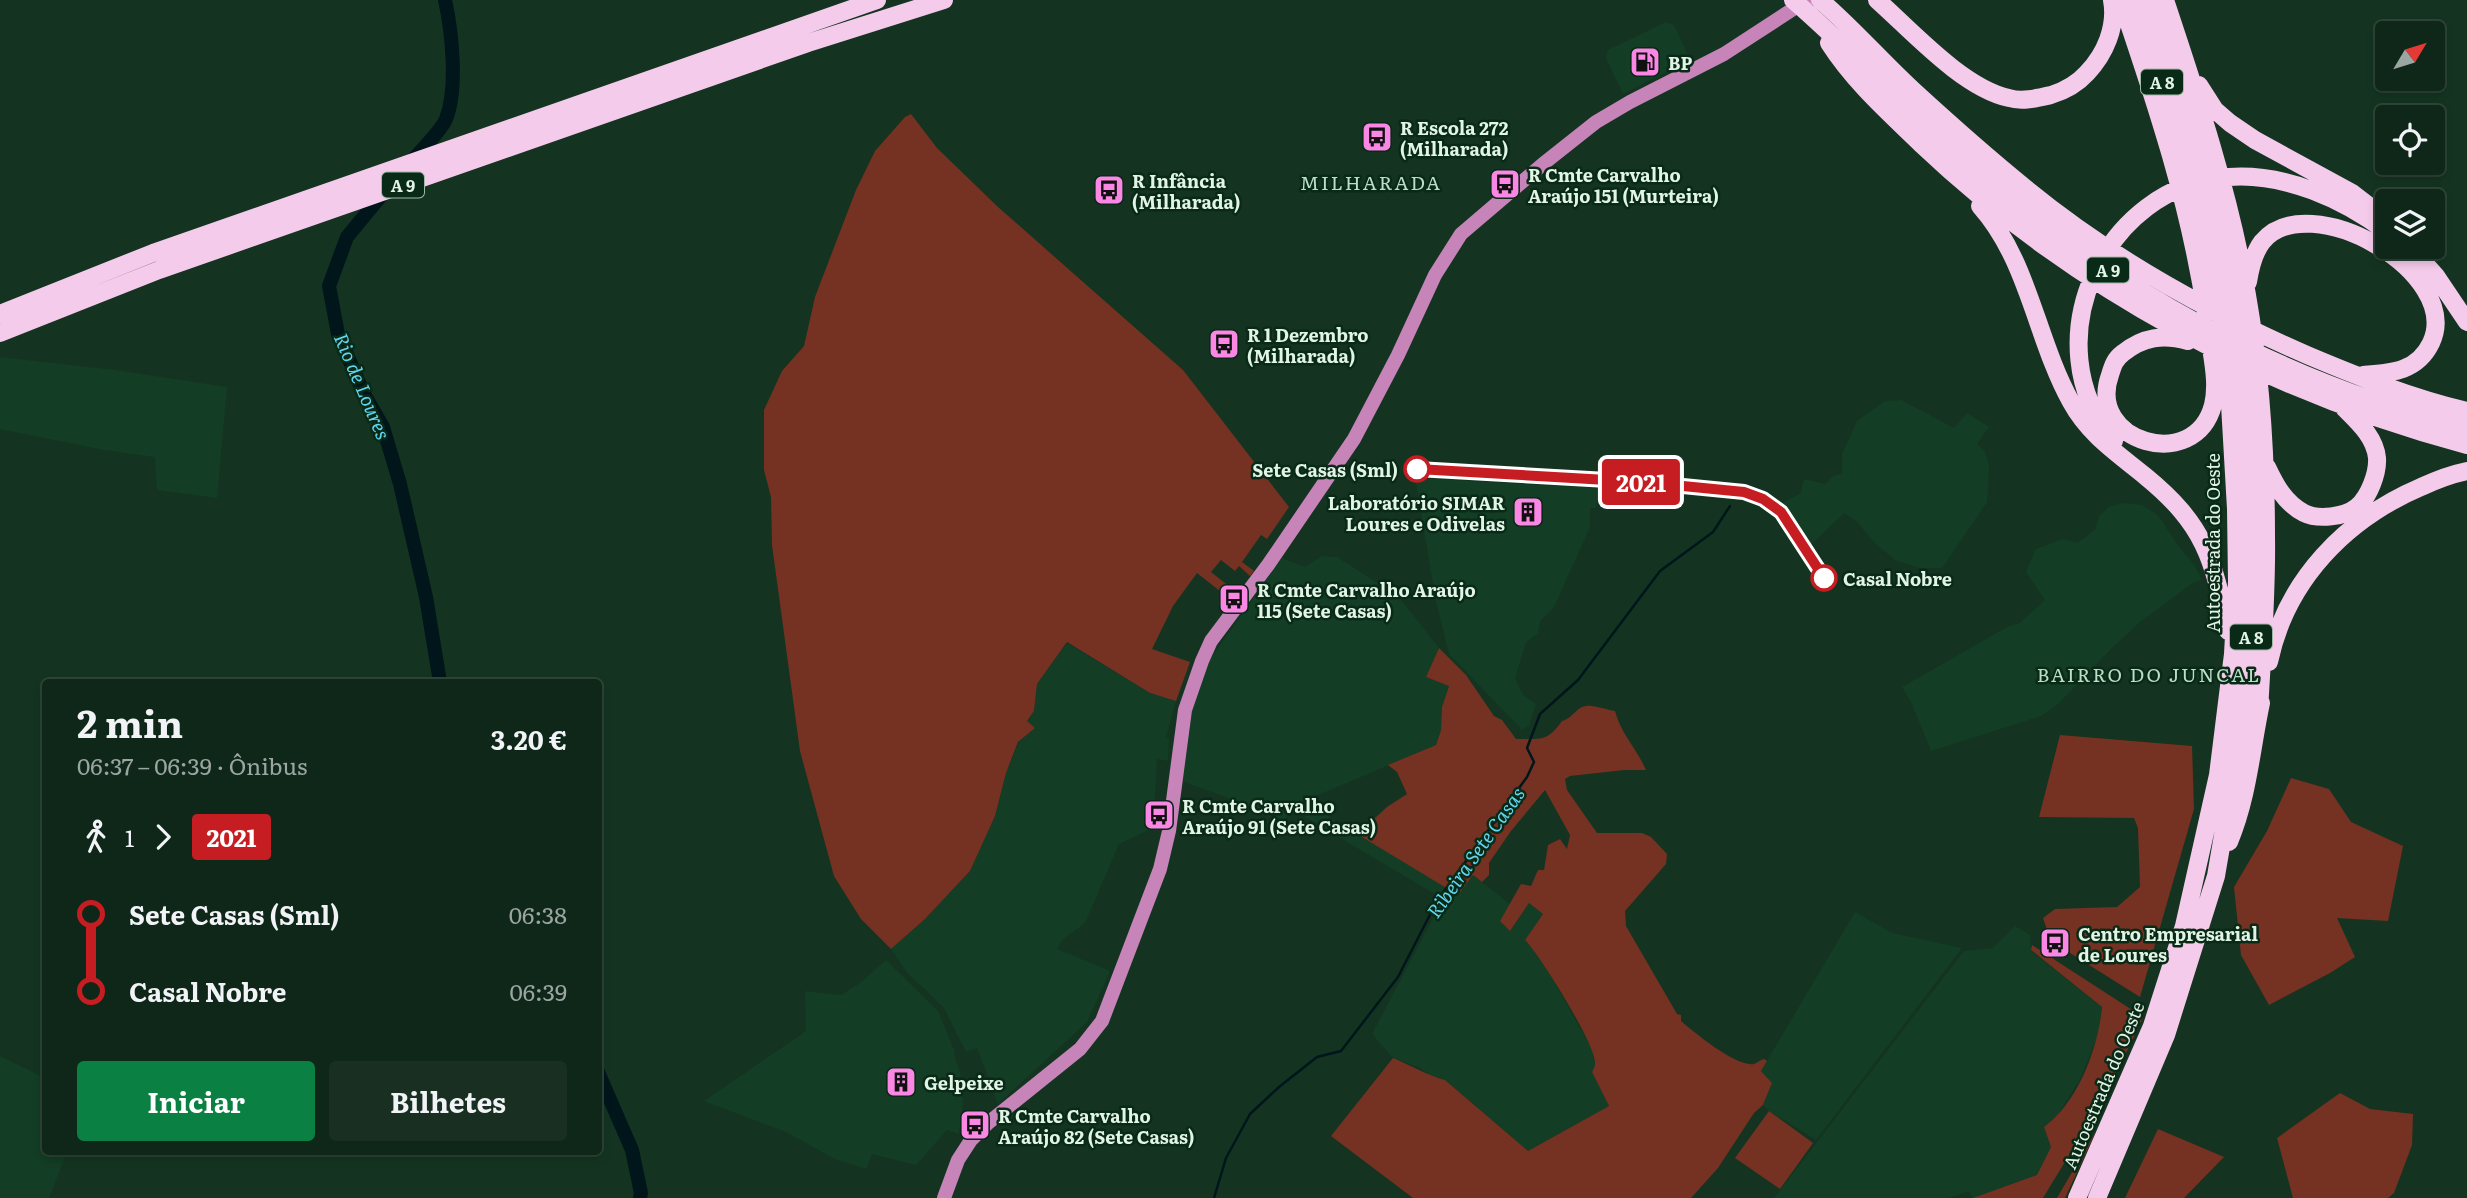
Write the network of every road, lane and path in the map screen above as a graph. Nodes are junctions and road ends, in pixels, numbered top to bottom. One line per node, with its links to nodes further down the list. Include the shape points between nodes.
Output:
1 (877, 0): 19 (highway, A 9, via 153,253)
2 (944, 0): 21 (highway, A 9, via 808,43 159,270)
3 (1793, 0): 10 (highway, A 9)
4 (1877, 0): 5 (highway, via 1957,71 1985,89 2011,99 2037,99 2063,91 2102,56 2110,33)
5 (2112, 0)
6 (2121, 0): 12 (highway)
7 (2134, 0): 12 (highway, Autoestrada do Oeste / A 8)
8 (2150, 0): 12 (highway, Autoestrada do Oeste / A 8, via 2182,93)
9 (2165, 0): 11 (highway)
10 (1812, 5): 13 (highway, via 1846,69); 23 (highway, A 9, via 2081,231 2197,303); 28 (highway, A 9, via 1962,159 2067,244 2193,321 2282,365 2432,420); 38 (main road, via 1589,127 1461,234 1354,439 1202,661 1185,710 1160,869 1102,1021 1080,1049 971,1140)
11 (2186, 62): 12 (highway); 15 (highway, via 2216,110 2230,123)
12 (2196, 164): 14 (highway); 14 (highway, Autoestrada do Oeste / A 8)
13 (1948, 169): 22 (highway, via 2076,267); 32 (highway, via 2007,242 2061,381 2085,425)
14 (2207, 205): 18 (highway, Autoestrada do Oeste / A 8); 24 (highway, Autoestrada do Oeste / A 8, via 2206,272)
15 (2375, 211)
16 (2375, 225): 32 (highway, via 2325,196 2256,176 2200,181 2171,192 2125,227 2104,255 2083,299 2077,337 2086,394 2106,432)
17 (2420, 259): 20 (highway)
18 (2239, 289): 23 (highway, via 2262,242 2277,230 2318,224 2354,232 2383,248 2410,270 2428,295 2437,319 2432,341 2423,357 2407,369); 25 (highway, Autoestrada do Oeste / A 8)
19 (0, 314)
20 (2467, 322)
21 (0, 333)
22 (2204, 345): 24 (highway, via 2170,337 2137,342 2116,358 2106,385 2108,404 2118,425 2139,441 2172,443 2200,428); 26 (highway)
23 (2353, 375): 27 (highway, A 9)
24 (2222, 384): 33 (highway, Autoestrada do Oeste / A 8, via 2236,545)
25 (2253, 398): 30 (highway); 35 (highway, Autoestrada do Oeste / A 8, via 2251,640)
26 (2342, 406): 29 (highway); 30 (highway, via 2364,428 2377,456 2375,478 2357,507 2336,515 2307,515 2284,498)
27 (2467, 411)
28 (2467, 428)
29 (2467, 445)
30 (2263, 457): 34 (highway, via 2267,539)
31 (2467, 471): 34 (highway, via 2431,482 2375,509 2323,555 2303,579 2283,616)
32 (2147, 477): 33 (highway, via 2176,504 2212,560)
33 (2233, 654): 36 (highway, Autoestrada do Oeste / A 8, via 2218,775)
34 (2259, 712): 35 (highway, via 2239,818)
35 (2216, 876): 36 (highway, Autoestrada do Oeste / A 8)
36 (2169, 1002): 37 (highway, Autoestrada do Oeste / A 8)
37 (2159, 1030): 39 (highway, Autoestrada do Oeste / A 8); 40 (highway, Autoestrada do Oeste / A 8)
38 (944, 1198)
39 (2077, 1198)
40 (2097, 1198)

